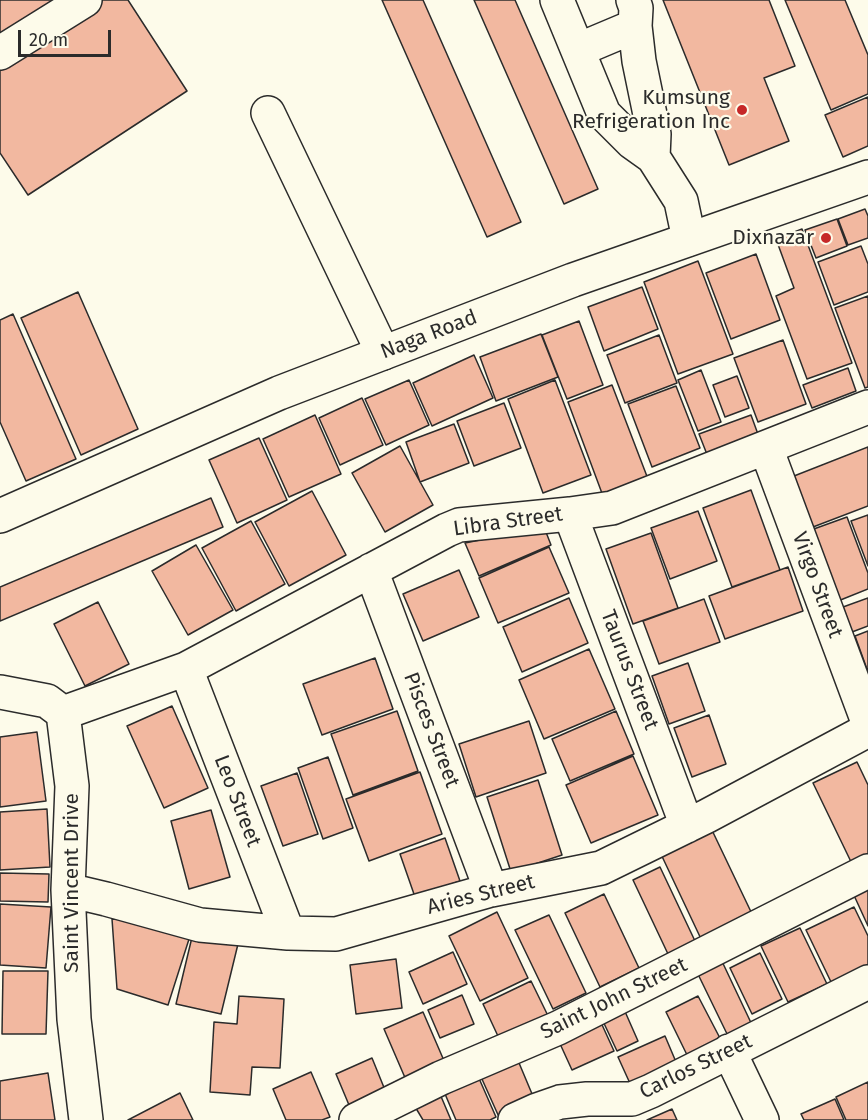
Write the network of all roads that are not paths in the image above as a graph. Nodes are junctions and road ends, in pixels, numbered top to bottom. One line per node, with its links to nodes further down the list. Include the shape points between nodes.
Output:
1 (85, 0): 5 (street)
2 (557, 0): 4 (street)
3 (634, 13): 4 (street); 7 (street, via 654,134)
4 (578, 50): 7 (street, via 604,114)
5 (0, 53)
6 (268, 113): 10 (street)
7 (653, 157): 9 (street, via 681,201)
8 (868, 177): 9 (street, Naga Road)
9 (689, 239): 10 (street, Naga Road)
10 (383, 353): 14 (street, Naga Road, via 279,393)
11 (868, 407): 12 (street, Libra Street)
12 (766, 448): 13 (street, Libra Street, via 612,508); 19 (street, Virgo Street)
13 (570, 513): 15 (street, Libra Street, via 459,525); 21 (street, Taurus Street)
14 (0, 516)
15 (371, 570): 16 (street, Libra Street); 24 (street, Pisces Street)
16 (186, 669): 18 (street, Libra Street); 25 (street, Leo Street)
17 (0, 692): 18 (street, via 47,701)
18 (63, 713): 23 (street, Saint Vincent Drive, via 72,786)
19 (868, 722)
20 (868, 730): 21 (street, Aries Street)
21 (687, 826): 24 (street, Aries Street, via 601,868)
22 (868, 871): 29 (street, Saint John Street, via 558,1028 441,1078)
23 (68, 890): 25 (street, Aries Street, via 200,925); 30 (street, Saint Vincent Drive, via 74,1019)
24 (491, 890): 25 (street, Aries Street, via 336,934)
25 (288, 933)
26 (868, 982): 27 (street, Carlos Street)
27 (729, 1051): 28 (street, Carlos Street, via 651,1091); 32 (street)
28 (593, 1109): 31 (street, Carlos Street, via 560,1102)
29 (376, 1115)
30 (86, 1120)
31 (515, 1120)
32 (762, 1120)

